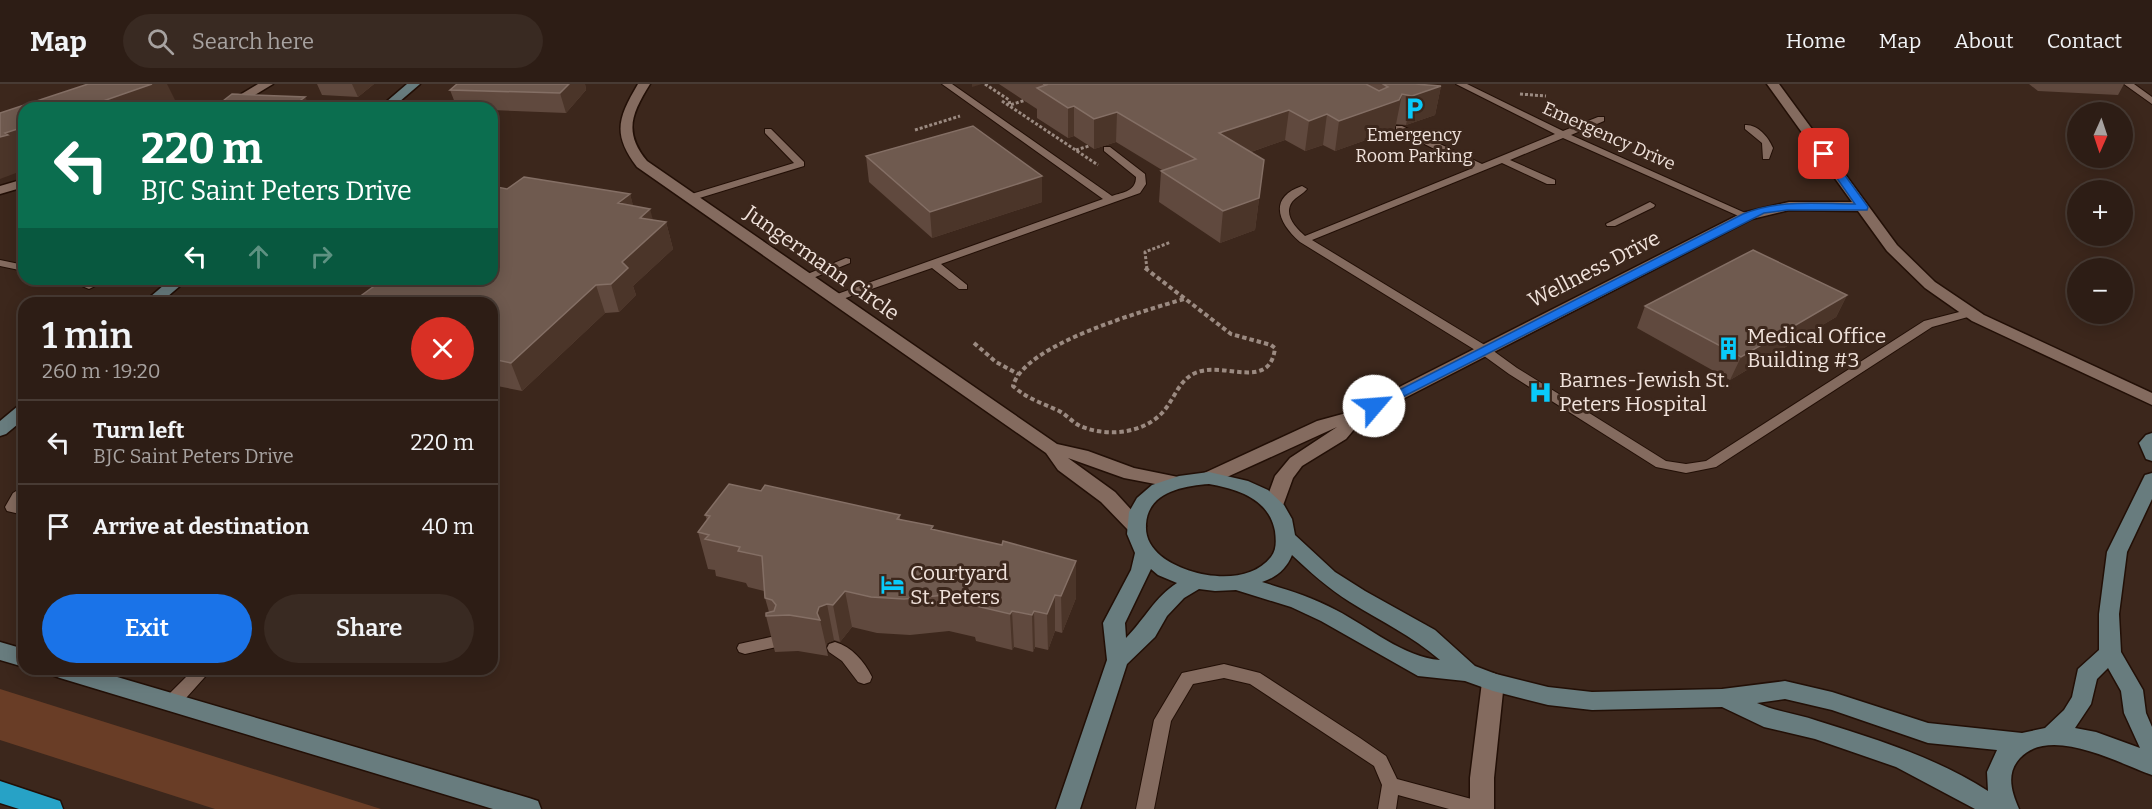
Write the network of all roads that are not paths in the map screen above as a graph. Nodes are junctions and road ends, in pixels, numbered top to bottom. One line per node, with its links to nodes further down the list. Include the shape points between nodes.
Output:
1 (267, 84): 9 (street)
2 (414, 84): 10 (street)
3 (644, 84): 24 (street, Jungermann Circle, via 624,124 629,145 642,164)
4 (946, 84): 25 (lane)
5 (1460, 84): 15 (lane, Emergency Drive)
6 (1773, 84): 27 (street)
7 (2128, 84): 8 (lane)
8 (2152, 101)
9 (235, 102)
10 (392, 102)
11 (1600, 119): 15 (lane)
12 (1748, 127): 17 (lane, via 1768,146)
13 (1399, 128): 19 (lane)
14 (768, 131): 24 (lane, via 801,164)
15 (1564, 135): 18 (lane); 28 (lane, Emergency Drive)
16 (1107, 149): 25 (lane, via 1141,179 1136,191)
17 (1766, 157)
18 (1503, 160): 19 (lane); 20 (lane)
19 (1482, 168): 30 (lane)
20 (1551, 182)
21 (18, 185): 23 (street)
22 (1302, 189): 30 (lane, via 1291,195 1285,206 1285,218)
23 (0, 190)
24 (689, 198): 35 (street, Jungermann Circle)
25 (1111, 200): 33 (lane)
26 (1650, 206): 29 (lane)
27 (1863, 207): 28 (street, Wellness Drive, via 1787,206); 40 (street, via 1912,269)
28 (1747, 216): 41 (street, Wellness Drive)
29 (1611, 224)
30 (1304, 240): 41 (lane)
31 (846, 261): 35 (lane)
32 (0, 263): 34 (lane)
33 (933, 263): 37 (lane); 39 (lane)
34 (18, 267)
35 (804, 278): 39 (street, Jungermann Circle)
36 (173, 285): 38 (street)
37 (963, 287)
38 (158, 297)
39 (833, 299): 47 (street, Jungermann Circle)
40 (1971, 313): 41 (lane, via 1928,324 1711,464 1692,469 1661,464); 42 (street)
41 (1484, 350): 44 (street, Wellness Drive)
42 (2152, 400)
43 (18, 415): 45 (street)
44 (1356, 416): 49 (street, Wellness Drive, via 1323,425); 53 (street, Wellness Drive, via 1340,435 1296,462 1284,476)
45 (0, 430)
46 (2152, 439): 48 (street, via 2148,443)
47 (1052, 449): 51 (street, Jungermann Circle, via 1082,455 1131,474); 55 (street, Jungermann Circle, via 1064,466 1108,497)
48 (2152, 455)
49 (1209, 478): 51 (street); 53 (street, via 1244,485)
50 (2152, 478): 63 (street, via 2117,552 2109,614)
51 (1176, 482): 55 (street, via 1150,497 1140,508)
52 (18, 496): 54 (lane, via 12,507)
53 (1274, 506): 56 (street, via 1286,528)
54 (18, 508)
55 (1136, 526): 57 (street)
56 (1286, 538): 59 (street, via 1283,554 1274,565 1261,575); 65 (street, via 1328,577 1427,636)
57 (1144, 553): 58 (street, via 1167,572); 64 (street, via 1141,570 1114,623)
58 (1194, 582): 59 (street); 64 (street, via 1160,610 1147,631)
59 (1238, 583): 65 (street, via 1298,601 1418,667)
60 (775, 642): 61 (lane)
61 (745, 648)
62 (835, 648): 68 (lane, via 848,656)
63 (2110, 653): 72 (street, via 2086,675 2080,709); 74 (street, via 2132,690 2135,713)
64 (1118, 660): 80 (street)
65 (1467, 672): 69 (street)
66 (80, 675): 71 (street)
67 (198, 675): 71 (lane)
68 (864, 677)
69 (1493, 682): 70 (street, via 1548,696 1592,701); 83 (street)
70 (1722, 698): 73 (street, via 1785,690 1832,700 1928,733); 84 (street, via 1772,720 1815,729 1904,760)
71 (172, 702): 79 (street)
72 (2050, 737): 73 (street); 75 (street, via 2087,740)
73 (2021, 743): 85 (street, via 2000,766 1999,784)
74 (2152, 747)
75 (2152, 765)
76 (1391, 785): 81 (lane, via 1380,761 1354,743 1254,678 1224,671 1188,678 1163,720); 82 (lane); 83 (lane)
77 (0, 792): 78 (highway)
78 (51, 809)
79 (529, 809)
80 (1068, 809)
81 (1145, 809)
82 (1387, 809)
83 (1480, 809)
84 (1995, 809)
85 (2007, 809)

